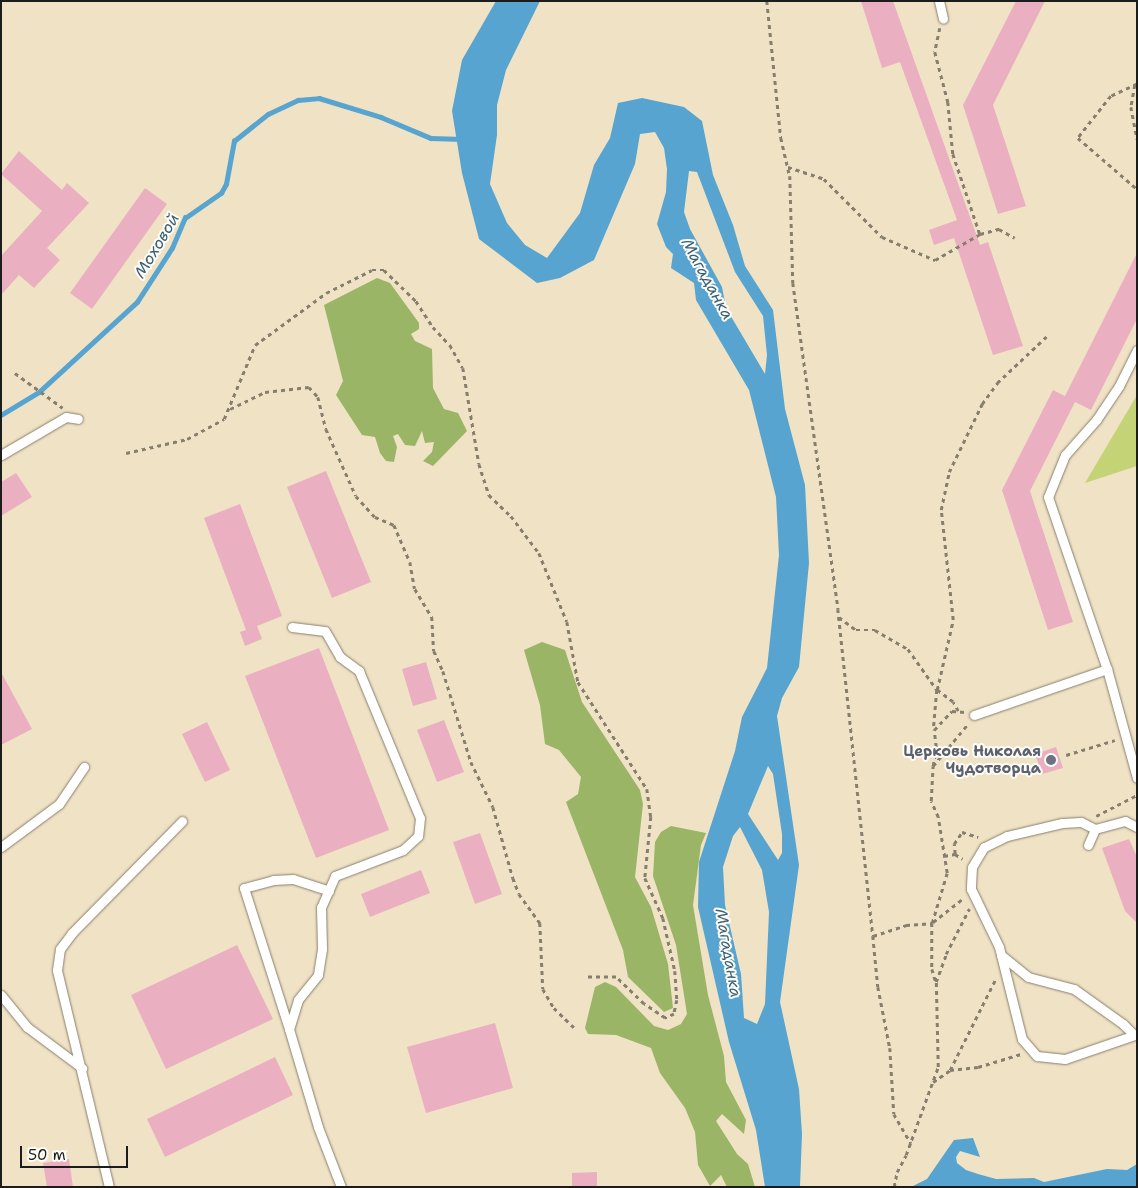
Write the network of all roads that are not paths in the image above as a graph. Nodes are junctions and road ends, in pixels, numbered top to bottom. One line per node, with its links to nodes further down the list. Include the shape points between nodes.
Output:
1 (939, 1): 2 (lane)
2 (943, 19)
3 (1137, 350): 7 (lane, via 1097,419 1065,455 1048,497)
4 (78, 419): 5 (lane, via 66,417)
5 (1, 455)
6 (292, 627): 16 (lane, via 325,631 340,657 360,671 420,818 418,836 403,850 335,876)
7 (1107, 669): 8 (lane); 10 (lane)
8 (974, 715)
9 (84, 767): 15 (lane, via 59,804)
10 (1137, 778)
11 (182, 821): 21 (lane, via 60,949 57,970)
12 (1137, 827): 13 (lane, via 1125,821)
13 (1095, 829): 14 (lane); 17 (lane, via 1080,822 1035,827 984,847 972,867 971,889)
14 (1088, 845)
15 (1, 847)
16 (328, 891): 19 (lane, via 321,907 322,949 318,975 298,1000); 19 (lane, via 293,879 273,880 244,888)
17 (1001, 955): 20 (lane, via 1028,976 1074,989); 20 (lane, via 1022,1039 1037,1056 1065,1059)
18 (1, 995): 21 (lane, via 27,1026)
19 (289, 1029): 23 (lane, via 318,1127)
20 (1134, 1034)
21 (82, 1068): 22 (lane)
22 (109, 1187)
23 (341, 1187)

